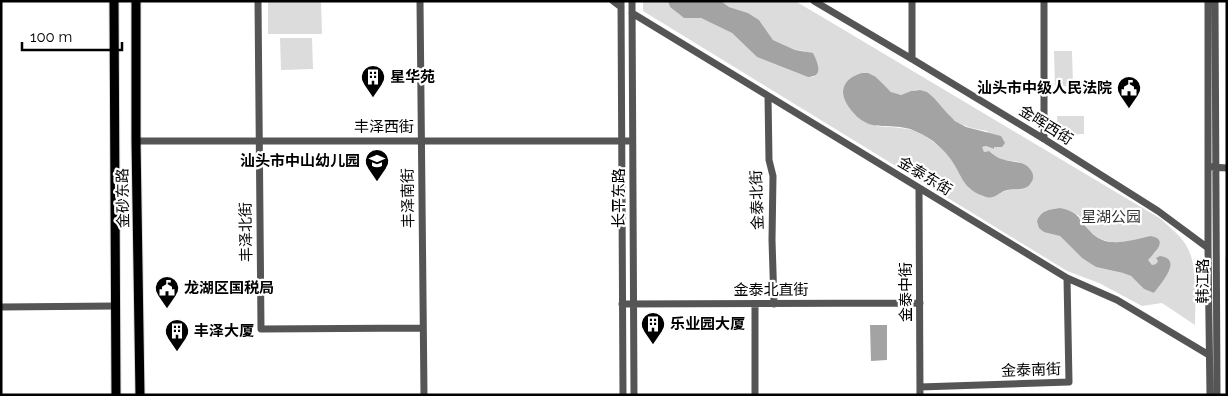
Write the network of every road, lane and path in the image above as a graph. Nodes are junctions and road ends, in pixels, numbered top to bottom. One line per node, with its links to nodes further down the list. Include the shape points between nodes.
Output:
1 (114, 1): 32 (main road, 金砂东路)
2 (136, 1): 17 (main road, 金砂东路)
3 (258, 1): 18 (street, 丰泽北街)
4 (420, 1): 19 (street, 丰泽南街)
5 (612, 1): 12 (street)
6 (632, 1): 13 (street, 长平东路)
7 (814, 1): 14 (street, 金晖西街)
8 (912, 1): 14 (street)
9 (1044, 1): 16 (street)
10 (1208, 1): 22 (street, 韩江路)
11 (1215, 1): 22 (street, 韩江路)
12 (621, 4): 20 (street, 长平东路)
13 (632, 12): 15 (street, 金泰东街); 21 (street, 长平东路)
14 (912, 59): 16 (street, 金晖西街)
15 (768, 96): 24 (street, 金泰东街); 31 (street, 金泰北街, via 769,160 773,176)
16 (1044, 139): 25 (street, 金晖西街, via 1158,211)
17 (136, 141): 18 (street, 丰泽西街); 38 (main road, 金砂东路)
18 (258, 141): 19 (street, 丰泽西街); 34 (street, 丰泽北街, via 261,329)
19 (421, 141): 20 (street, 丰泽西街); 34 (street, 丰泽南街)
20 (622, 141): 21 (street, 丰泽西街); 28 (street, 长平东路)
21 (632, 141): 29 (street, 长平东路)
22 (1212, 167): 23 (street); 25 (street, 韩江路); 44 (street, 韩江路)
23 (1227, 168)
24 (919, 188): 26 (street, 金泰东街); 27 (street, 金泰中街)
25 (1208, 248): 35 (street, 韩江路)
26 (1067, 278): 35 (street, 金泰东街, via 1117,300); 36 (street, 金泰南街, via 1069,382)
27 (920, 303): 31 (street, 金泰北直街); 36 (street, 金泰中街)
28 (622, 304): 29 (street, 金泰北直街); 40 (street, 长平东路)
29 (633, 304): 30 (street, 金泰北直街); 41 (street, 长平东路)
30 (755, 304): 31 (street, 金泰北直街); 42 (street)
31 (774, 304)
32 (116, 306): 33 (street); 37 (main road, 金砂东路)
33 (1, 307)
34 (423, 328): 39 (street, 丰泽南街)
35 (1209, 354): 43 (street, 韩江路)
36 (920, 391)
37 (116, 395)
38 (140, 395)
39 (424, 395)
40 (623, 395)
41 (634, 395)
42 (755, 395)
43 (1210, 395)
44 (1217, 395)

